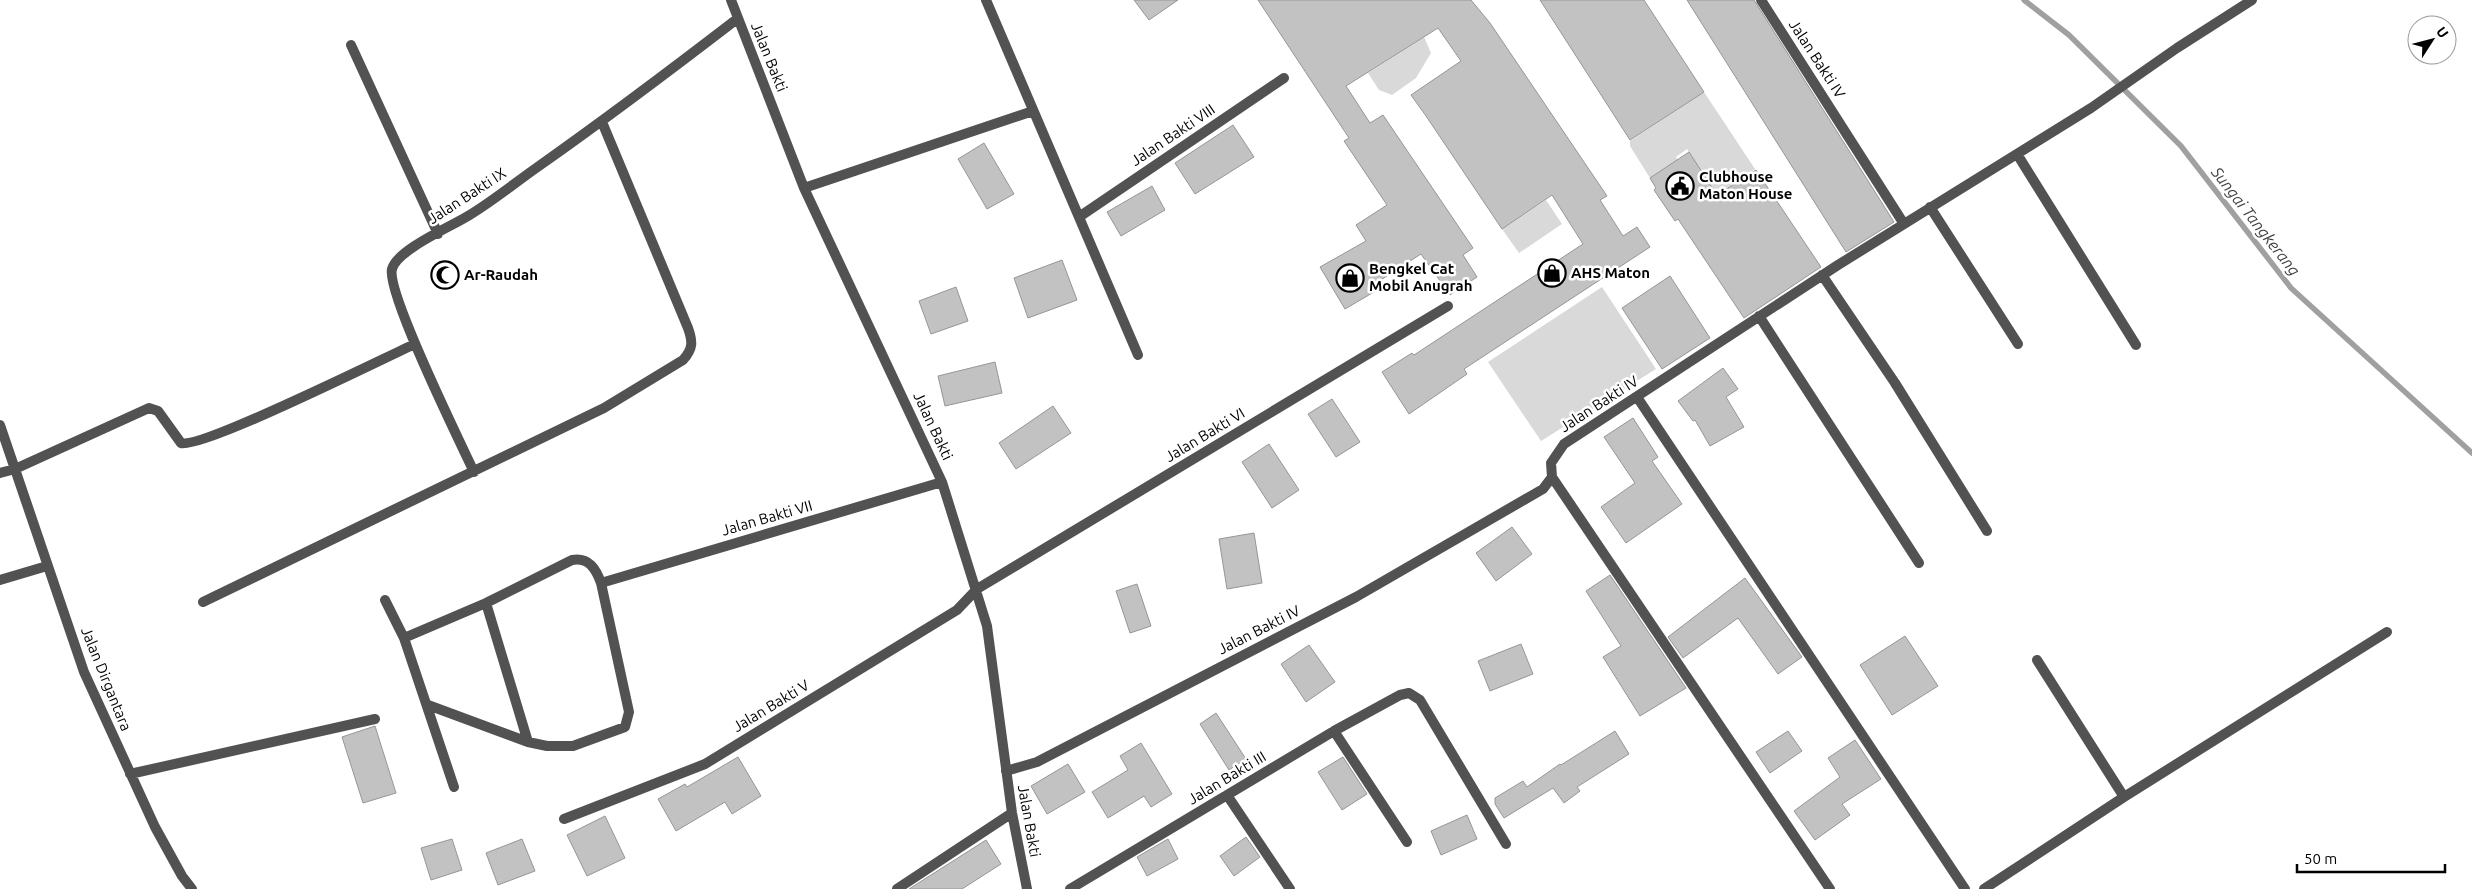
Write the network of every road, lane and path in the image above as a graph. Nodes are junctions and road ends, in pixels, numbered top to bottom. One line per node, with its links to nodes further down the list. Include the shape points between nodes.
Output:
1 (731, 0): 5 (street, Jalan Bakti)
2 (986, 0): 8 (street)
3 (1762, 0): 14 (street, Jalan Bakti IV)
4 (2252, 0): 10 (street)
5 (737, 19): 9 (street, Jalan Bakti IX); 11 (street, Jalan Bakti)
6 (351, 45): 15 (street)
7 (1284, 78): 13 (street, Jalan Bakti VIII)
8 (1033, 111): 11 (street); 13 (street)
9 (602, 122): 15 (street, Jalan Bakti IX); 26 (street, via 688,328 691,348 682,360 604,408)
10 (2017, 154): 12 (street); 21 (street)
11 (804, 188): 29 (street, Jalan Bakti)
12 (1930, 207): 14 (street); 20 (street)
13 (1079, 217): 22 (street)
14 (1904, 224): 16 (street, Jalan Bakti IV)
15 (438, 234): 19 (street, Jalan Bakti IX, via 397,259 392,270 392,286)
16 (1822, 275): 18 (street, Jalan Bakti IV); 30 (street, via 1895,383)
17 (1448, 306): 35 (street, Jalan Bakti VI)
18 (1759, 316): 23 (street, Jalan Bakti IV); 31 (street)
19 (415, 344): 25 (street, via 191,444 179,441 158,411 144,409); 26 (street, Jalan Bakti IX)
20 (2018, 344)
21 (2136, 345)
22 (1138, 355)
23 (1636, 397): 28 (street, Jalan Bakti IV, via 1564,444 1551,463); 61 (street)
24 (0, 425): 25 (street, Jalan Dirgantara)
25 (14, 469): 27 (street); 32 (street, Jalan Dirgantara)
26 (474, 472): 37 (street)
27 (0, 473)
28 (1552, 477): 46 (street, Jalan Bakti IV, via 1543,489 1356,597 1037,762); 60 (street)
29 (942, 482): 34 (street, Jalan Bakti VII); 35 (street, Jalan Bakti)
30 (1987, 531)
31 (1919, 563)
32 (48, 566): 33 (street); 47 (street, Jalan Dirgantara, via 84,672)
33 (0, 580)
34 (601, 583): 38 (street, via 591,564 572,560); 45 (street, via 628,712 627,724 618,731 573,746)
35 (977, 589): 46 (street, Jalan Bakti, via 987,626); 52 (street, Jalan Bakti V, via 957,610 705,764)
36 (385, 600): 40 (street)
37 (203, 602)
38 (486, 603): 40 (street); 45 (street)
39 (2387, 632): 50 (street)
40 (404, 638): 42 (street)
41 (2037, 660): 50 (street)
42 (428, 705): 45 (street); 48 (street)
43 (376, 719): 47 (street)
44 (1334, 731): 49 (street, Jalan Bakti III); 53 (street); 54 (street, Jalan Bakti III, via 1400,695 1412,694 1420,700)
45 (528, 742)
46 (1006, 771): 51 (street, Jalan Bakti)
47 (130, 774): 55 (street, Jalan Dirgantara, via 155,827)
48 (454, 787)
49 (1227, 796): 58 (street, Jalan Bakti III); 59 (street)
50 (2124, 797): 62 (street)
51 (1012, 813): 56 (street); 57 (street, Jalan Bakti)
52 (564, 820)
53 (1407, 842)
54 (1506, 844)
55 (192, 889)
56 (897, 889)
57 (1026, 889)
58 (1070, 889)
59 (1290, 889)
60 (1830, 889)
61 (1965, 889)
62 (1984, 889)

